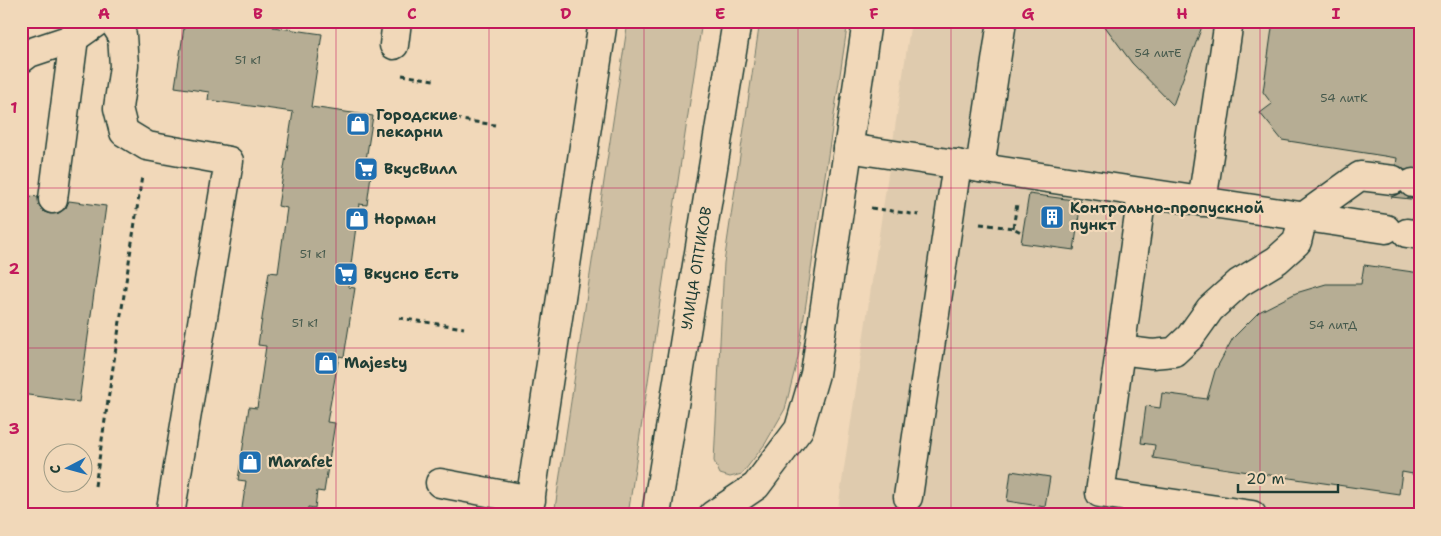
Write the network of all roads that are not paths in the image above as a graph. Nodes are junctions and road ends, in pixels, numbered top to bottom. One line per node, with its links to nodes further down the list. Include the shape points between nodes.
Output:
1 (98, 21): 8 (street)
2 (113, 21): 23 (street, via 122,34 124,66 118,108 124,132 147,146 229,162)
3 (603, 21): 22 (street)
4 (737, 21): 24 (street, УЛИЦА ОПТИКОВ)
5 (867, 21): 10 (street)
6 (1002, 21): 11 (street)
7 (1229, 21): 15 (street)
8 (74, 38): 9 (street, via 29,53); 14 (street)
9 (21, 59)
10 (848, 148): 11 (street); 25 (street, via 815,374 799,429 756,486)
11 (968, 166): 13 (street); 20 (street)
12 (1408, 183): 16 (street, via 1360,176)
13 (1142, 194): 15 (street); 18 (street)
14 (53, 199)
15 (1202, 202): 16 (street)
16 (1303, 216): 17 (street); 18 (street, via 1297,242 1210,309 1190,337 1174,352 1152,354)
17 (1404, 232)
18 (1120, 350): 21 (street)
19 (440, 483): 22 (street)
20 (908, 497)
21 (1099, 504): 26 (street)
22 (529, 507)
23 (170, 515)
24 (656, 515)
25 (714, 515)
26 (1252, 515)

